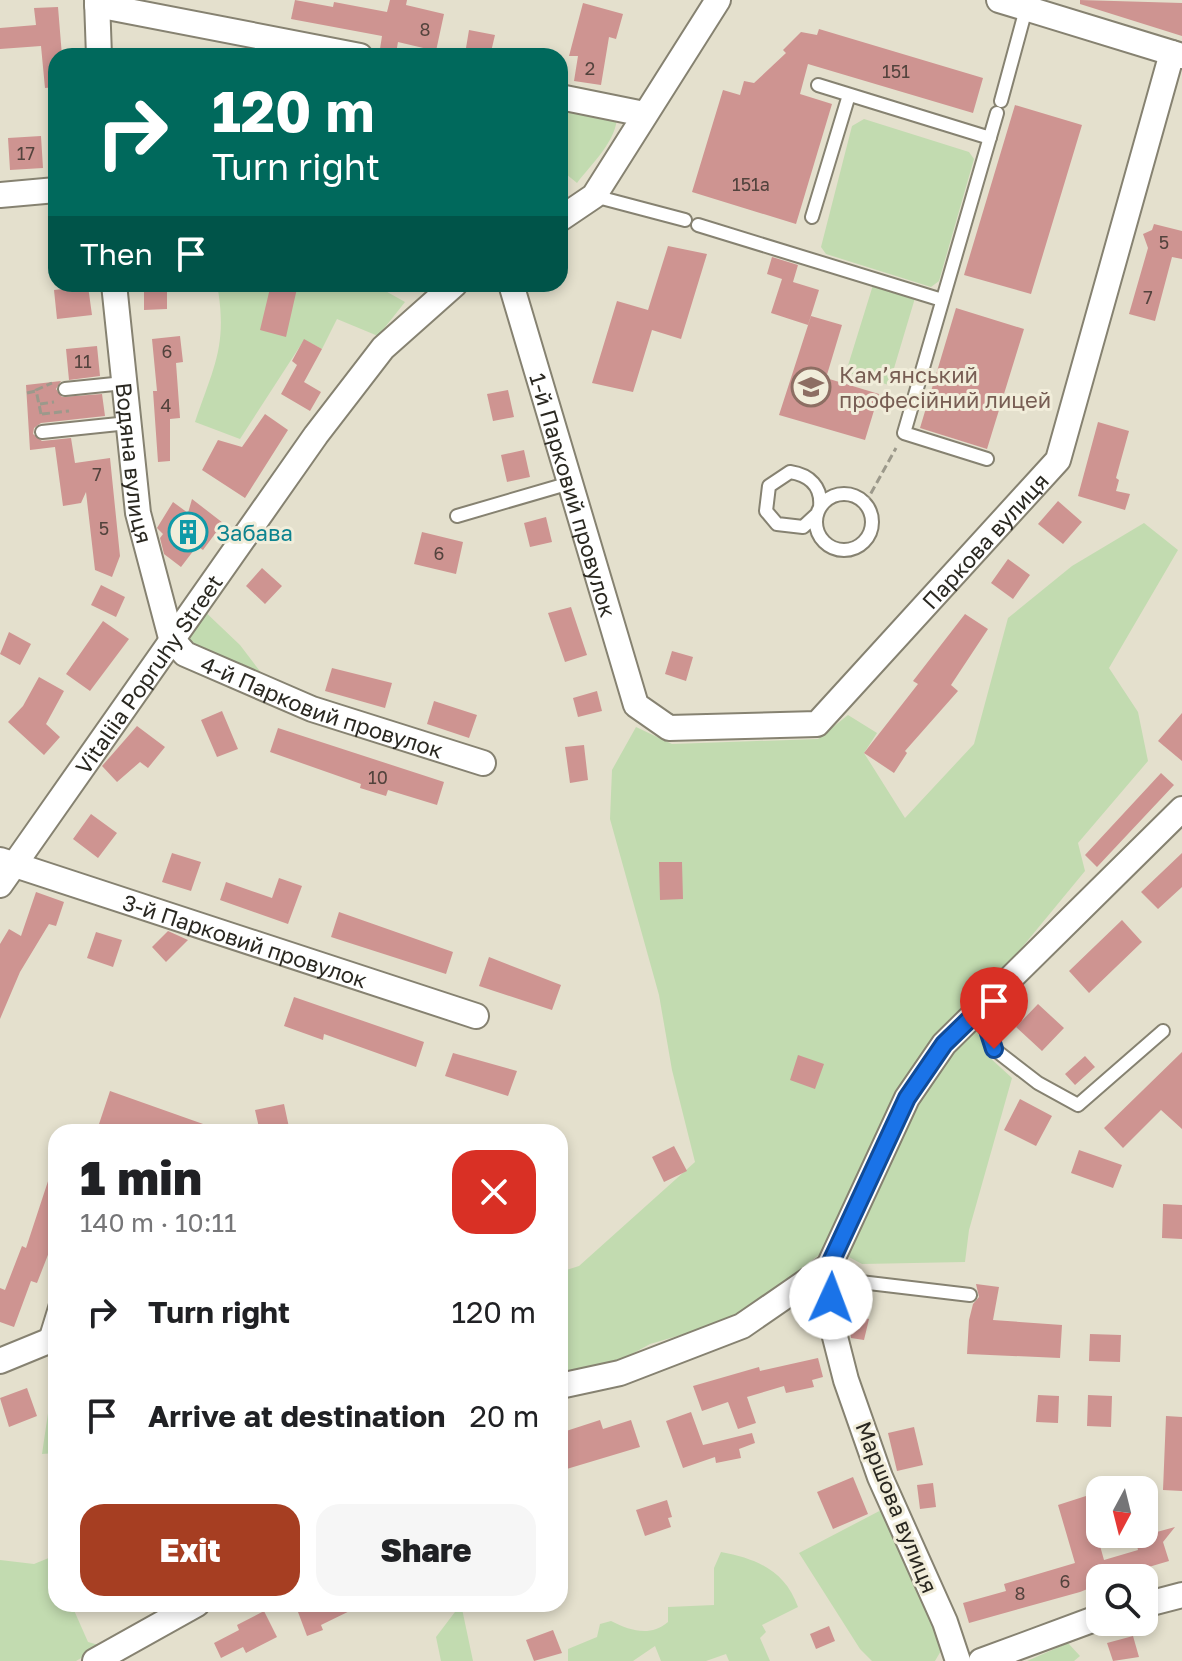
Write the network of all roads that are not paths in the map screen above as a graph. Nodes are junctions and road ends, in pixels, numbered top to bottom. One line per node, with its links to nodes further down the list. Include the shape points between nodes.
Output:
1 (718, 0): 11 (street)
2 (999, 0): 4 (street)
3 (97, 3): 5 (street); 6 (street)
4 (1026, 9): 7 (street); 12 (lane)
5 (99, 48)
6 (312, 48)
7 (1177, 55): 31 (street, Паркова вулиця, via 1058,460 817,724 669,728)
8 (818, 85): 9 (lane)
9 (849, 95): 12 (lane); 17 (lane)
10 (568, 99): 11 (street)
11 (644, 114): 15 (street)
12 (990, 138): 21 (lane)
13 (48, 191): 14 (street)
14 (0, 195)
15 (594, 196): 16 (street); 21 (lane)
16 (568, 214)
17 (812, 217)
18 (115, 292): 22 (street, Водяна вулиця)
19 (446, 292): 30 (street, Vitaliia Popruhy Street, via 383,348)
20 (513, 292): 27 (street, 1-й Парковий провулок)
21 (942, 300): 26 (lane, via 904,433)
22 (124, 383): 23 (lane); 24 (street, Водяна вулиця)
23 (65, 389)
24 (128, 423): 25 (lane); 30 (street, Водяна вулиця, via 138,513)
25 (42, 432)
26 (987, 459)
27 (570, 483): 29 (lane); 31 (street, 1-й Парковий провулок)
28 (818, 511): 28 (lane, via 842,494 858,498 865,504 871,529 854,548 837,549 822,540 815,524); 28 (lane, via 821,498 814,482 799,473 774,479 765,494 766,511 786,528 803,527)
29 (457, 516)
30 (171, 638): 32 (street, 4-й Парковий провулок, via 185,654 312,709); 34 (street, Vitaliia Popruhy Street)
31 (636, 705)
32 (483, 763)
33 (1182, 809): 36 (street, Маршова вулиця)
34 (7, 862): 35 (street, Vitaliia Popruhy Street); 37 (street, 3-й Парковий провулок)
35 (0, 885)
36 (981, 1008): 38 (lane, via 994,1049 1078,1105); 39 (street, Маршова вулиця, via 944,1044 907,1098)
37 (476, 1016)
38 (1163, 1031)
39 (829, 1266): 40 (lane, via 852,1281); 43 (street, via 742,1326 620,1373); 49 (street, Маршова вулиця, via 833,1329 846,1380 880,1477)
40 (970, 1295)
41 (48, 1341): 42 (street)
42 (0, 1361)
43 (568, 1384)
44 (1182, 1595): 45 (street)
45 (1158, 1601)
46 (183, 1612): 48 (street)
47 (1086, 1622): 50 (street)
48 (95, 1661)
49 (958, 1661)
50 (981, 1661)

